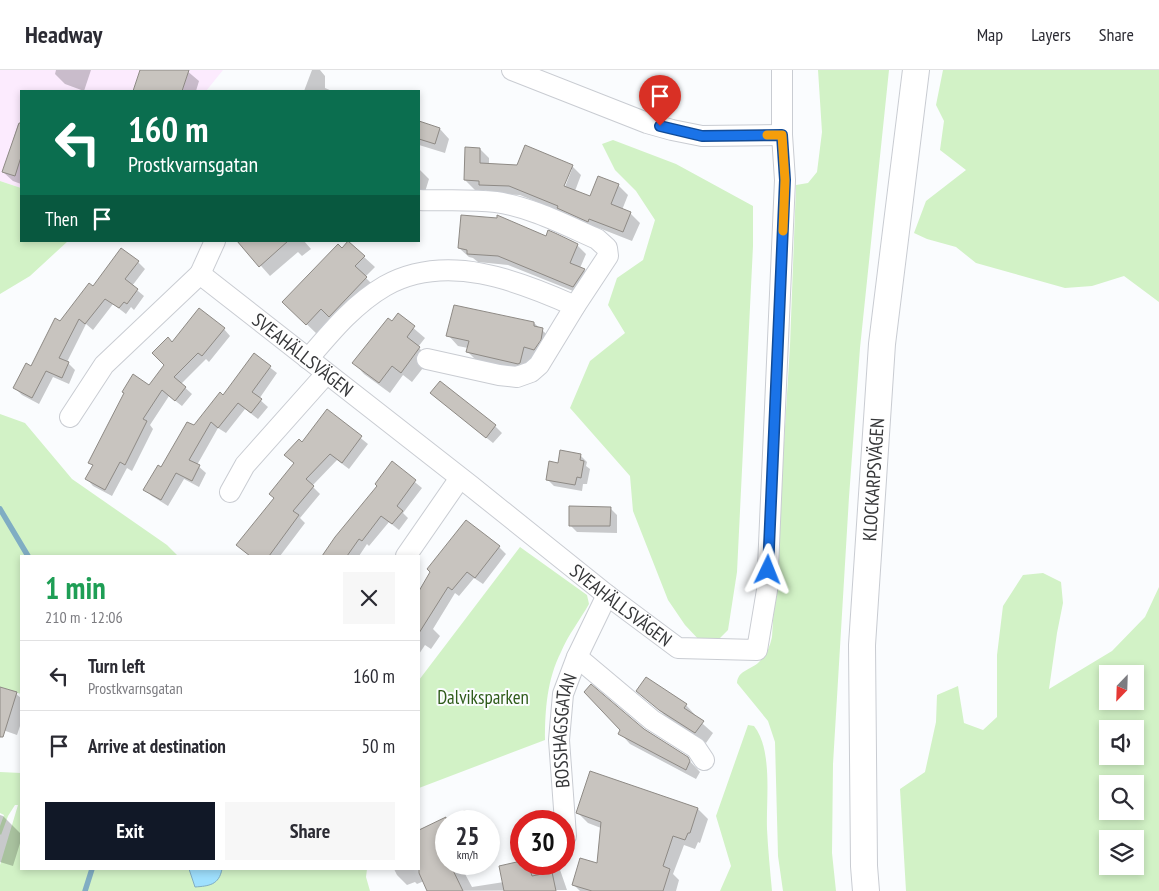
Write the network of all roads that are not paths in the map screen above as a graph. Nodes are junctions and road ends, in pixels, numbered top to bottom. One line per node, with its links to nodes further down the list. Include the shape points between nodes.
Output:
1 (512, 70): 4 (street, via 672,130 702,136)
2 (782, 70): 4 (street, SVEAHÄLLSVÄGEN)
3 (916, 70): 20 (street, KLOCKARPSVÄGEN, via 882,344 862,644)
4 (782, 135): 16 (street, SVEAHÄLLSVÄGEN, via 785,180 768,590 757,650 678,648)
5 (420, 200): 8 (street, via 496,202 555,220 597,239 607,248 608,256)
6 (216, 242): 7 (street)
7 (200, 274): 9 (street, SVEAHÄLLSVÄGEN); 12 (street, via 104,365)
8 (575, 306): 9 (street, via 504,278 464,270 417,274 386,286 362,303); 10 (street, via 539,365 517,377)
9 (308, 359): 11 (street, SVEAHÄLLSVÄGEN)
10 (427, 359)
11 (326, 374): 13 (street, SVEAHÄLLSVÄGEN); 14 (street, via 245,465)
12 (70, 417)
13 (460, 478): 15 (street); 16 (street, SVEAHÄLLSVÄGEN)
14 (230, 492)
15 (407, 555)
16 (606, 595): 17 (street, BOSSHAGSGATAN)
17 (577, 656): 18 (street, BOSSHAGSGATAN, via 652,720 696,748); 19 (street, BOSSHAGSGATAN, via 563,694 559,740)
18 (704, 760)
19 (564, 810)
20 (866, 891)

